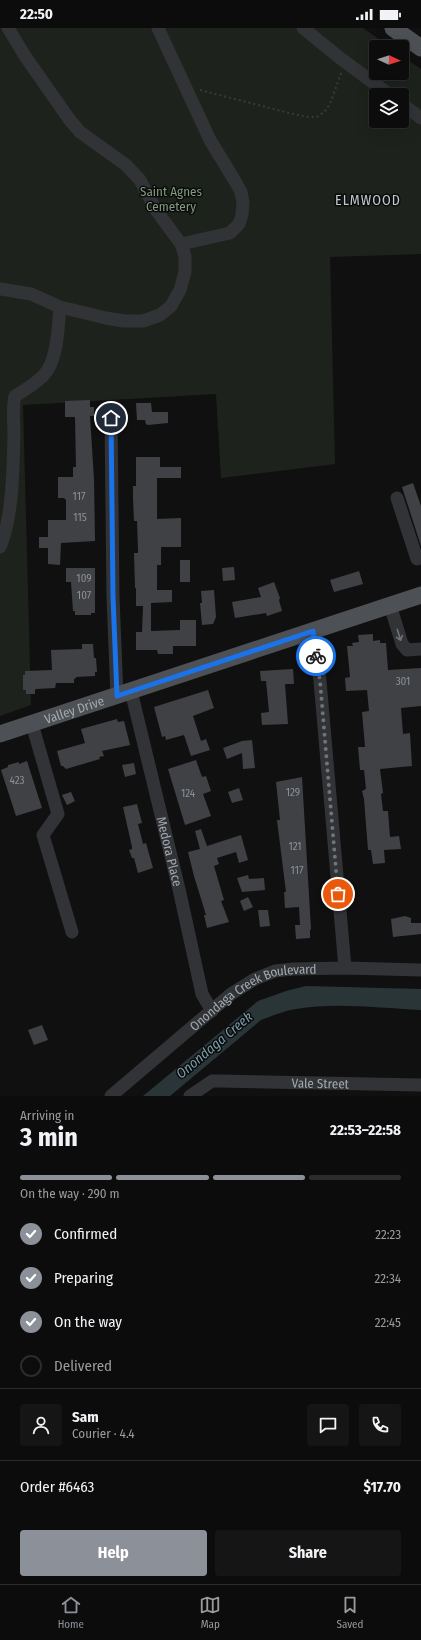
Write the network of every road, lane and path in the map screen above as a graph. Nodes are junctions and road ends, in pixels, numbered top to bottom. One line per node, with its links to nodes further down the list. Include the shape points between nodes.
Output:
1 (8, 28): 11 (street, via 69,119 80,132 126,165 140,180 156,210)
2 (158, 28): 7 (street)
3 (303, 28): 6 (street)
4 (393, 28): 5 (main road)
5 (421, 48)
6 (346, 63): 7 (path, via 330,104 317,117 289,114); 8 (street)
7 (185, 86): 11 (street, via 243,202 239,224 230,233)
8 (380, 88)
9 (409, 109): 10 (street)
10 (421, 118)
11 (181, 244): 13 (street, via 185,256 180,290 171,306 160,315 144,321 124,321)
12 (0, 289): 13 (street, via 31,294)
13 (60, 307): 16 (street, via 53,358 44,375 15,396 13,402 14,437 9,514)
14 (111, 418): 22 (street, Medora Place, via 113,597)
15 (397, 498): 17 (street)
16 (0, 547)
17 (420, 562)
18 (421, 595): 19 (main road, Valley Drive)
19 (390, 605): 20 (main road, Valley Drive); 21 (street, one-way to 21, via 402,644 407,650)
20 (313, 631): 22 (main road, Valley Drive); 26 (street, via 320,681)
21 (421, 649)
22 (124, 693): 23 (main road, Valley Drive); 28 (street, Medora Place, via 179,889 202,994)
23 (32, 724): 24 (main road, Valley Drive); 25 (street, via 58,814 43,835)
24 (0, 734)
25 (72, 932)
26 (345, 968): 27 (street, Onondaga Creek Boulevard); 28 (street, Onondaga Creek Boulevard, via 275,971 255,979 231,994)
27 (421, 970)
28 (212, 1011): 30 (street, Onondaga Creek Boulevard)
29 (421, 1085): 31 (street, Vale Street, via 220,1081 212,1082)
30 (111, 1096)
31 (190, 1096)

